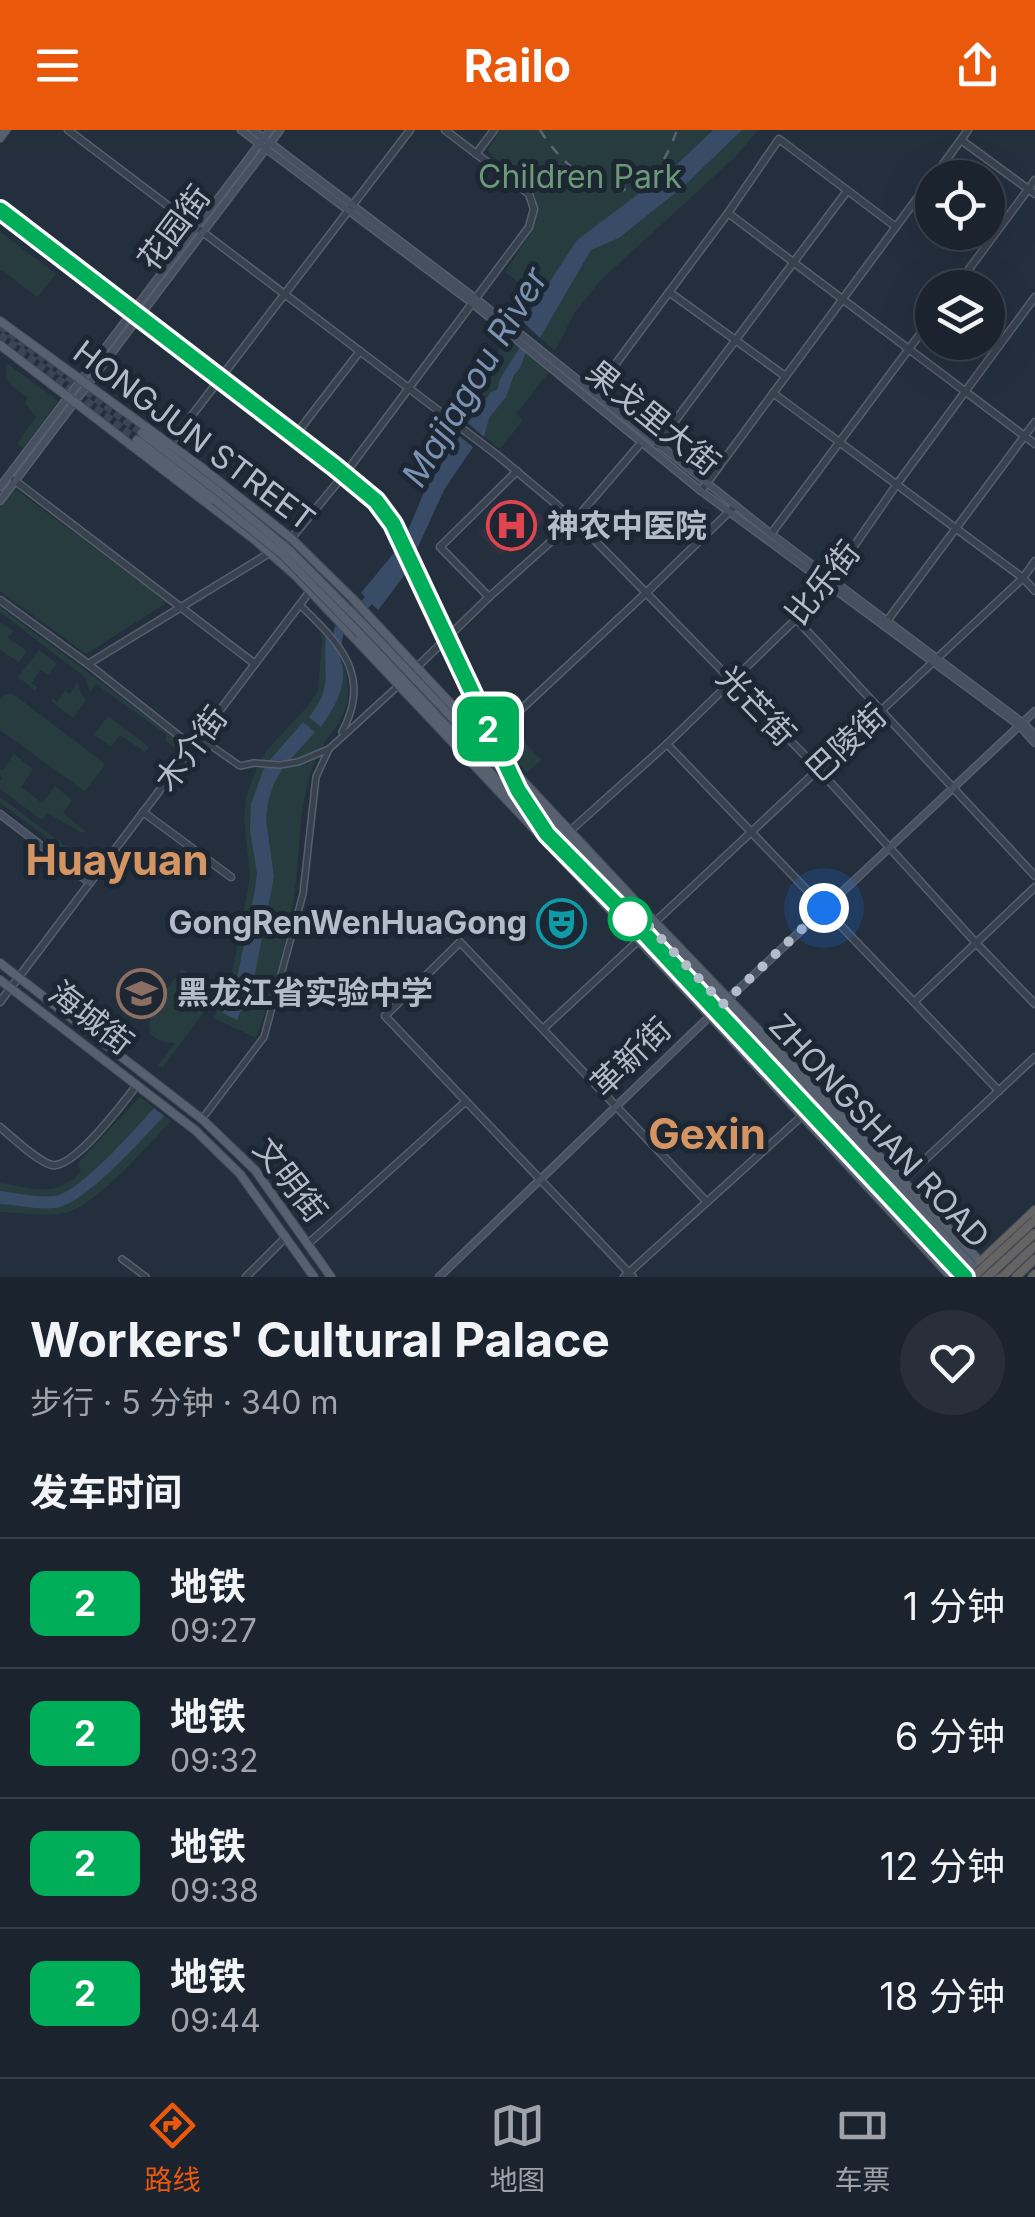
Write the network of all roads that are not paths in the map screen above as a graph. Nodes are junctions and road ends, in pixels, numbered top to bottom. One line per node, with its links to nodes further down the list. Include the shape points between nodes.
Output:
1 (6, 130): 11 (main road)
2 (68, 130): 24 (street, 光芒街)
3 (241, 130): 13 (main road, 果戈里大街)
4 (253, 130): 13 (main road, 果戈里大街)
5 (270, 130): 13 (main road)
6 (280, 130): 13 (main road)
7 (410, 130): 21 (street)
8 (445, 130): 14 (street)
9 (494, 130): 14 (street)
10 (968, 130): 12 (street)
11 (0, 138)
12 (961, 140): 15 (street); 18 (street)
13 (265, 144): 21 (main road, 果戈里大街); 24 (main road, 花园街)
14 (476, 154): 31 (street, via 529,194 534,208 528,227)
15 (946, 160)
16 (1035, 180): 18 (street)
17 (847, 191): 22 (street, via 779,139); 23 (street); 25 (street)
18 (1032, 192): 26 (street)
19 (915, 202): 23 (street)
20 (0, 206): 32 (street)
21 (351, 208): 28 (street); 31 (main road, 果戈里大街)
22 (728, 213): 25 (street); 27 (street)
23 (896, 227): 30 (street)
24 (199, 230): 28 (street, 光芒街); 32 (main road, 花园街)
25 (793, 263): 30 (street); 34 (street)
26 (969, 270)
27 (669, 292): 34 (street); 46 (street)
28 (285, 294): 38 (street, 光芒街); 40 (street)
29 (1035, 297): 44 (street, 比乐街)
30 (842, 300): 37 (street); 41 (street)
31 (474, 301): 39 (main road, 果戈里大街); 43 (street)
32 (138, 310): 40 (street); 42 (main road, 花园街)
33 (0, 320): 42 (main road, HONGJUN STREET)
34 (735, 341): 41 (street); 55 (street)
35 (915, 341): 37 (street)
36 (0, 344): 47 (main road, HONGJUN STREET)
37 (909, 349): 44 (street); 51 (street)
38 (360, 350): 43 (street, 光芒街); 49 (street)
39 (552, 364): 46 (main road, 果戈里大街); 52 (main road, 果戈里大街)
40 (223, 375): 49 (street); 53 (street)
41 (786, 376): 45 (street)
42 (83, 383): 47 (main road, 花园街); 53 (main road, HONGJUN STREET)
43 (409, 387): 57 (street); 58 (street, 光芒街)
44 (966, 392): 50 (street); 61 (street, 比乐街)
45 (773, 393): 51 (street); 63 (street)
46 (594, 394): 55 (main road, 果戈里大街)
47 (72, 399): 59 (main road, 花园街); 71 (main road, HONGJUN STREET)
48 (1035, 422): 50 (street)
49 (297, 433): 57 (street)
50 (1024, 436): 54 (street); 68 (street)
51 (840, 442): 61 (street); 69 (street)
52 (641, 443): 63 (main road, 果戈里大街); 67 (street)
53 (170, 444): 56 (main road, HONGJUN STREET)
54 (1035, 444)
55 (656, 445): 63 (main road, 果戈里大街)
56 (201, 467): 60 (main road); 70 (main road, HONGJUN STREET)
57 (346, 471): 70 (street)
58 (518, 471): 67 (street, 光芒街); 78 (street, via 440,547)
59 (12, 478): 62 (main road); 65 (main road); 81 (street)
60 (207, 482): 64 (main road, HONGJUN STREET); 64 (main road, HONGJUN STREET, via 139,436)
61 (897, 485): 68 (street); 74 (street, 比乐街)
62 (0, 487)
63 (704, 487): 66 (main road, 果戈里大街)
64 (217, 496): 82 (main road, HONGJUN STREET, bridge, via 267,530)
65 (0, 501)
66 (732, 509): 69 (main road, 果戈里大街); 74 (main road, 果戈里大街); 77 (street)
67 (575, 520): 77 (street, 光芒街); 78 (street)
68 (956, 529): 73 (street); 84 (street)
69 (771, 534): 74 (main road, 果戈里大街)
70 (292, 539): 71 (street); 82 (main road, HONGJUN STREET, via 328,576)
71 (270, 553): 75 (main road, HONGJUN STREET); 81 (street)
72 (1035, 561): 73 (street, 巴陵街)
73 (1022, 578): 76 (street); 86 (street, 巴陵街)
74 (829, 582): 83 (street, 比乐街); 84 (main road, 果戈里大街); 86 (main road, 果戈里大街)
75 (310, 591): 80 (street, 木介街); 82 (main road, HONGJUN STREET)
76 (1035, 591)
77 (647, 592): 90 (street, 光芒街); 96 (street)
78 (489, 598): 89 (street)
79 (0, 600): 87 (street)
80 (300, 605): 88 (street, 木介街); 99 (street, via 335,639 353,679 351,713)
81 (182, 606): 87 (street); 88 (street)
82 (342, 607): 85 (main road, HONGJUN STREET, bridge); 85 (main road, bridge)
83 (796, 619): 90 (street, 比乐街); 91 (street)
84 (887, 621): 86 (main road, 果戈里大街)
85 (363, 631): 89 (main road, ZHONGSHAN ROAD); 89 (main road)
86 (935, 660): 91 (street, 巴陵街); 93 (main road, 果戈里大街)
87 (88, 664): 98 (street)
88 (256, 664): 94 (street, 木介街)
89 (408, 676): 96 (main road); 99 (street); 113 (main road); 120 (main road, ZHONGSHAN ROAD); 123 (main road, ZHONGSHAN ROAD)
90 (731, 682): 97 (street, 比乐街); 100 (street, 光芒街)
91 (881, 710): 100 (street, 巴陵街); 101 (street)
92 (1035, 711): 93 (main road, 革新街)
93 (1021, 724): 95 (main road, 果戈里大街); 101 (main road, 革新街)
94 (200, 738): 98 (street, 木介街); 99 (street, via 240,766 280,765)
95 (1035, 739)
96 (486, 742): 104 (main road)
97 (668, 744): 104 (street, 比乐街); 105 (street)
98 (193, 747): 102 (street, 木介街)
99 (329, 748): 131 (street, via 316,777 304,894 264,1037)
100 (818, 770): 105 (street, 巴陵街); 106 (street, 光芒街)
101 (953, 788): 106 (main road, 革新街); 107 (street)
102 (144, 812): 108 (street); 109 (street, 木介街)
103 (0, 814): 109 (main road)
104 (570, 831): 112 (main road)
105 (751, 832): 111 (street); 112 (street, 巴陵街)
106 (888, 848): 111 (main road, 革新街); 114 (street, 光芒街)
107 (1035, 876)
108 (231, 877)
109 (90, 883): 116 (street, 木介街)
110 (1035, 887): 114 (street)
111 (824, 908): 120 (main road, 革新街); 121 (street)
112 (654, 922): 120 (main road)
113 (638, 941): 123 (main road); 124 (street)
114 (976, 943): 121 (street); 122 (street, 光芒街)
115 (0, 964): 116 (main road, 海城街)
116 (19, 978): 118 (street, 木介街); 131 (main road, 海城街)
117 (0, 980): 118 (main road, 海城街)
118 (11, 988): 119 (street, 木介街); 126 (main road, 海城街)
119 (0, 1002)
120 (726, 1002): 123 (main road, 革新街); 135 (main road); 145 (main road, ZHONGSHAN ROAD)
121 (914, 1002): 127 (street)
122 (1035, 1004)
123 (712, 1014): 129 (main road, 革新街); 130 (main road); 153 (main road, ZHONGSHAN ROAD)
124 (543, 1029): 128 (street, via 460,942 385,1016); 129 (street)
125 (1035, 1057): 127 (street)
126 (138, 1085): 132 (street, via 62,1164 48,1164); 133 (main road, 海城街)
127 (998, 1091): 135 (street)
128 (465, 1102): 134 (street); 141 (street)
129 (616, 1106): 134 (main road, 革新街); 136 (street)
130 (802, 1116): 136 (street); 152 (main road)
131 (202, 1120): 141 (main road, 文明街, via 255,1170)
132 (0, 1127)
133 (195, 1130): 140 (main road, 文明街, via 240,1174)
134 (539, 1180): 146 (street); 151 (main road, 革新街)
135 (902, 1181): 145 (main road)
136 (706, 1202): 146 (street)
137 (1035, 1210): 145 (highway)
138 (1035, 1220): 145 (highway, bridge)
139 (1035, 1232): 145 (highway, bridge)
140 (286, 1237): 148 (street); 149 (main road, 文明街)
141 (308, 1244): 150 (main road, 文明街)
142 (1035, 1246): 145 (highway)
143 (122, 1259): 147 (street)
144 (1035, 1259): 155 (highway)
145 (988, 1273): 154 (highway, bridge)
146 (629, 1275)
147 (146, 1277)
148 (246, 1277)
149 (314, 1277)
150 (331, 1277)
151 (438, 1277)
152 (951, 1277)
153 (964, 1277)
154 (974, 1277)
155 (1016, 1277)

